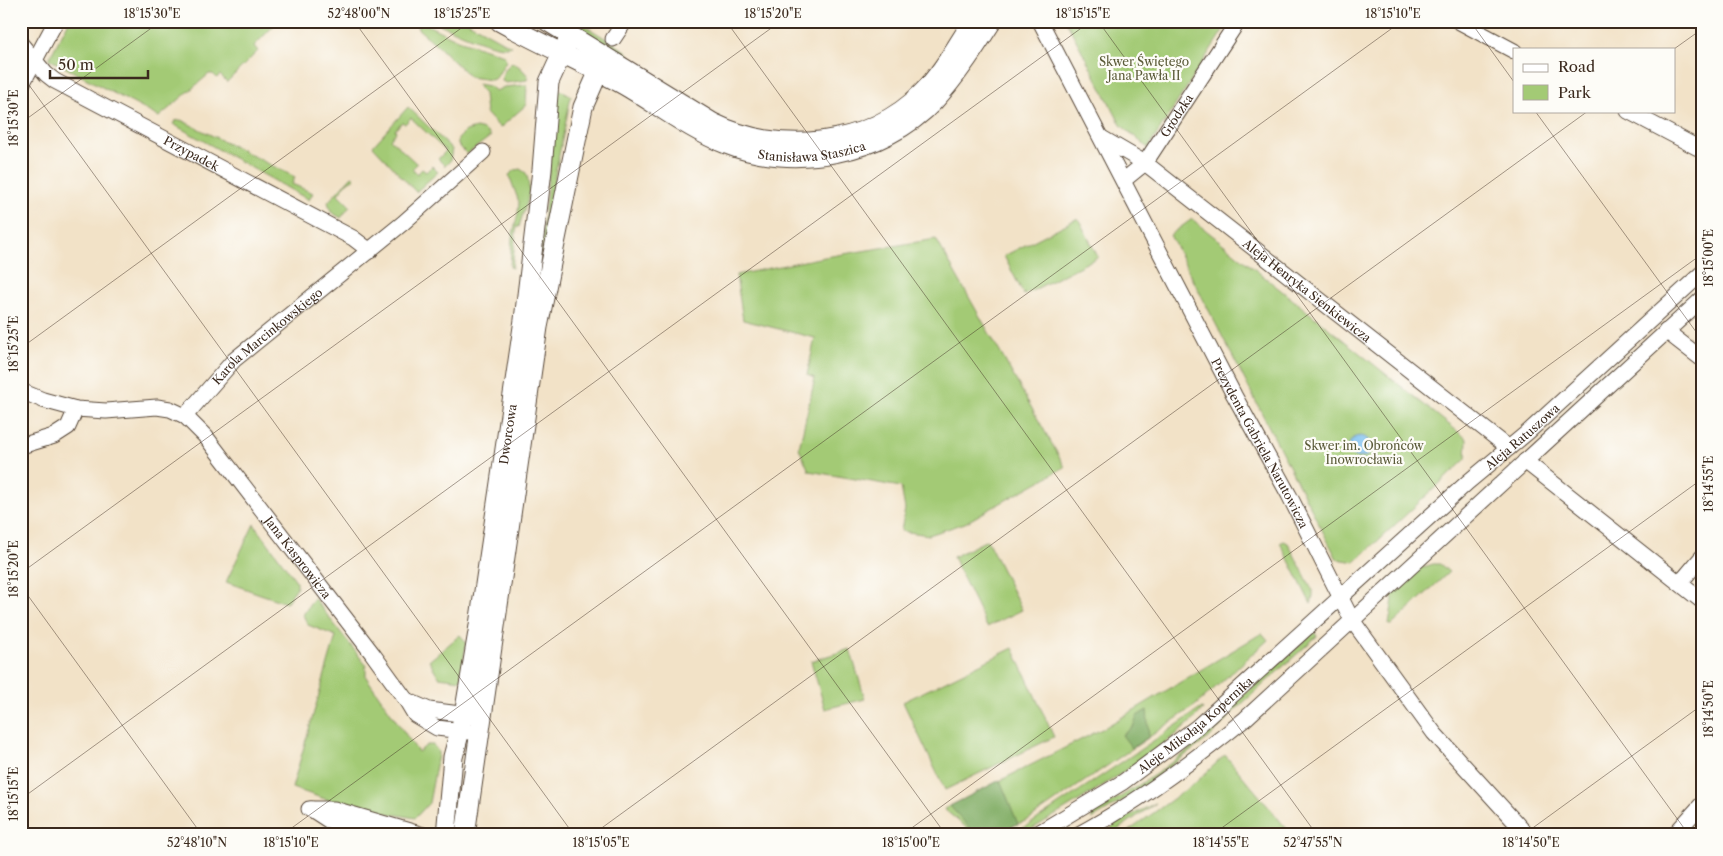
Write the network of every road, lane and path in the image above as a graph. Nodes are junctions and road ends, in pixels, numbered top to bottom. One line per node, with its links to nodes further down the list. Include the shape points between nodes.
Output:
1 (56, 21): 15 (street)
2 (499, 21): 14 (main road)
3 (547, 21): 10 (main road)
4 (625, 21): 11 (street)
5 (973, 21): 16 (main road, Stanisława Staszica, via 923,92 903,109 866,129 799,143 754,138 727,130)
6 (992, 21): 16 (main road, Stanisława Staszica, via 958,73 933,102 910,121 864,144 813,155 774,155 725,144)
7 (1040, 21): 19 (street, Prezydenta Gabriela Narutowicza)
8 (1238, 21): 22 (street, Grodzka)
9 (1458, 21): 13 (street)
10 (570, 36): 14 (main road, Dworcowa); 16 (main road)
11 (613, 39)
12 (21, 44): 15 (street, Przypadek)
13 (1513, 50)
14 (561, 54): 16 (main road); 41 (main road, Dworcowa, via 549,82 532,259 495,520)
15 (36, 61): 17 (street); 24 (street, Przypadek, via 55,81 353,238)
16 (602, 64): 41 (main road, Dworcowa, via 583,107 538,326)
17 (21, 86)
18 (1630, 112): 20 (street)
19 (1102, 138): 22 (street, Aleja Henryka Sienkiewicza); 23 (street, Prezydenta Gabriela Narutowicza)
20 (1702, 150)
21 (483, 152): 24 (street, Karola Marcinkowskiego)
22 (1145, 163): 23 (street, Grodzka); 33 (street, Aleja Henryka Sienkiewicza)
23 (1124, 180): 37 (street, Prezydenta Gabriela Narutowicza)
24 (370, 251): 31 (street, Karola Marcinkowskiego, via 234,360)
25 (1702, 273): 33 (street, Aleja Ratuszowa)
26 (1702, 299): 27 (street, Aleja Ratuszowa)
27 (1666, 331): 28 (street); 34 (street, Aleja Ratuszowa)
28 (1702, 359)
29 (21, 391): 30 (street)
30 (76, 409): 31 (street, via 106,411 158,407); 32 (street, via 68,427 54,436)
31 (185, 416): 40 (street, Jana Kasprowicza, via 206,437)
32 (21, 446)
33 (1509, 448): 37 (street, Aleja Ratuszowa)
34 (1526, 461): 36 (street); 39 (street, Aleja Ratuszowa)
35 (1702, 557): 36 (street)
36 (1680, 584): 38 (street)
37 (1342, 597): 39 (street, Prezydenta Gabriela Narutowicza); 45 (street, Aleje Mikołaja Kopernika, via 1197,727 1124,782)
38 (1702, 601)
39 (1352, 620): 47 (street, Aleje Mikołaja Kopernika, via 1207,749 1112,817); 52 (street, Prezydenta Gabriela Narutowicza, via 1434,733)
40 (406, 700): 41 (street, Jana Kasprowicza); 42 (street, Jana Kasprowicza, via 415,715)
41 (471, 724): 42 (street, Jana Kasprowicza); 43 (main road, Dworcowa); 50 (main road, Dworcowa)
42 (437, 728): 43 (street)
43 (453, 757): 49 (main road, Dworcowa)
44 (1702, 804): 53 (street)
45 (1071, 813): 47 (street); 51 (street, Aleje Mikołaja Kopernika)
46 (370, 829): 48 (street)
47 (1080, 834)
48 (423, 835)
49 (446, 835)
50 (466, 835)
51 (1036, 835)
52 (1526, 835)
53 (1674, 835)

